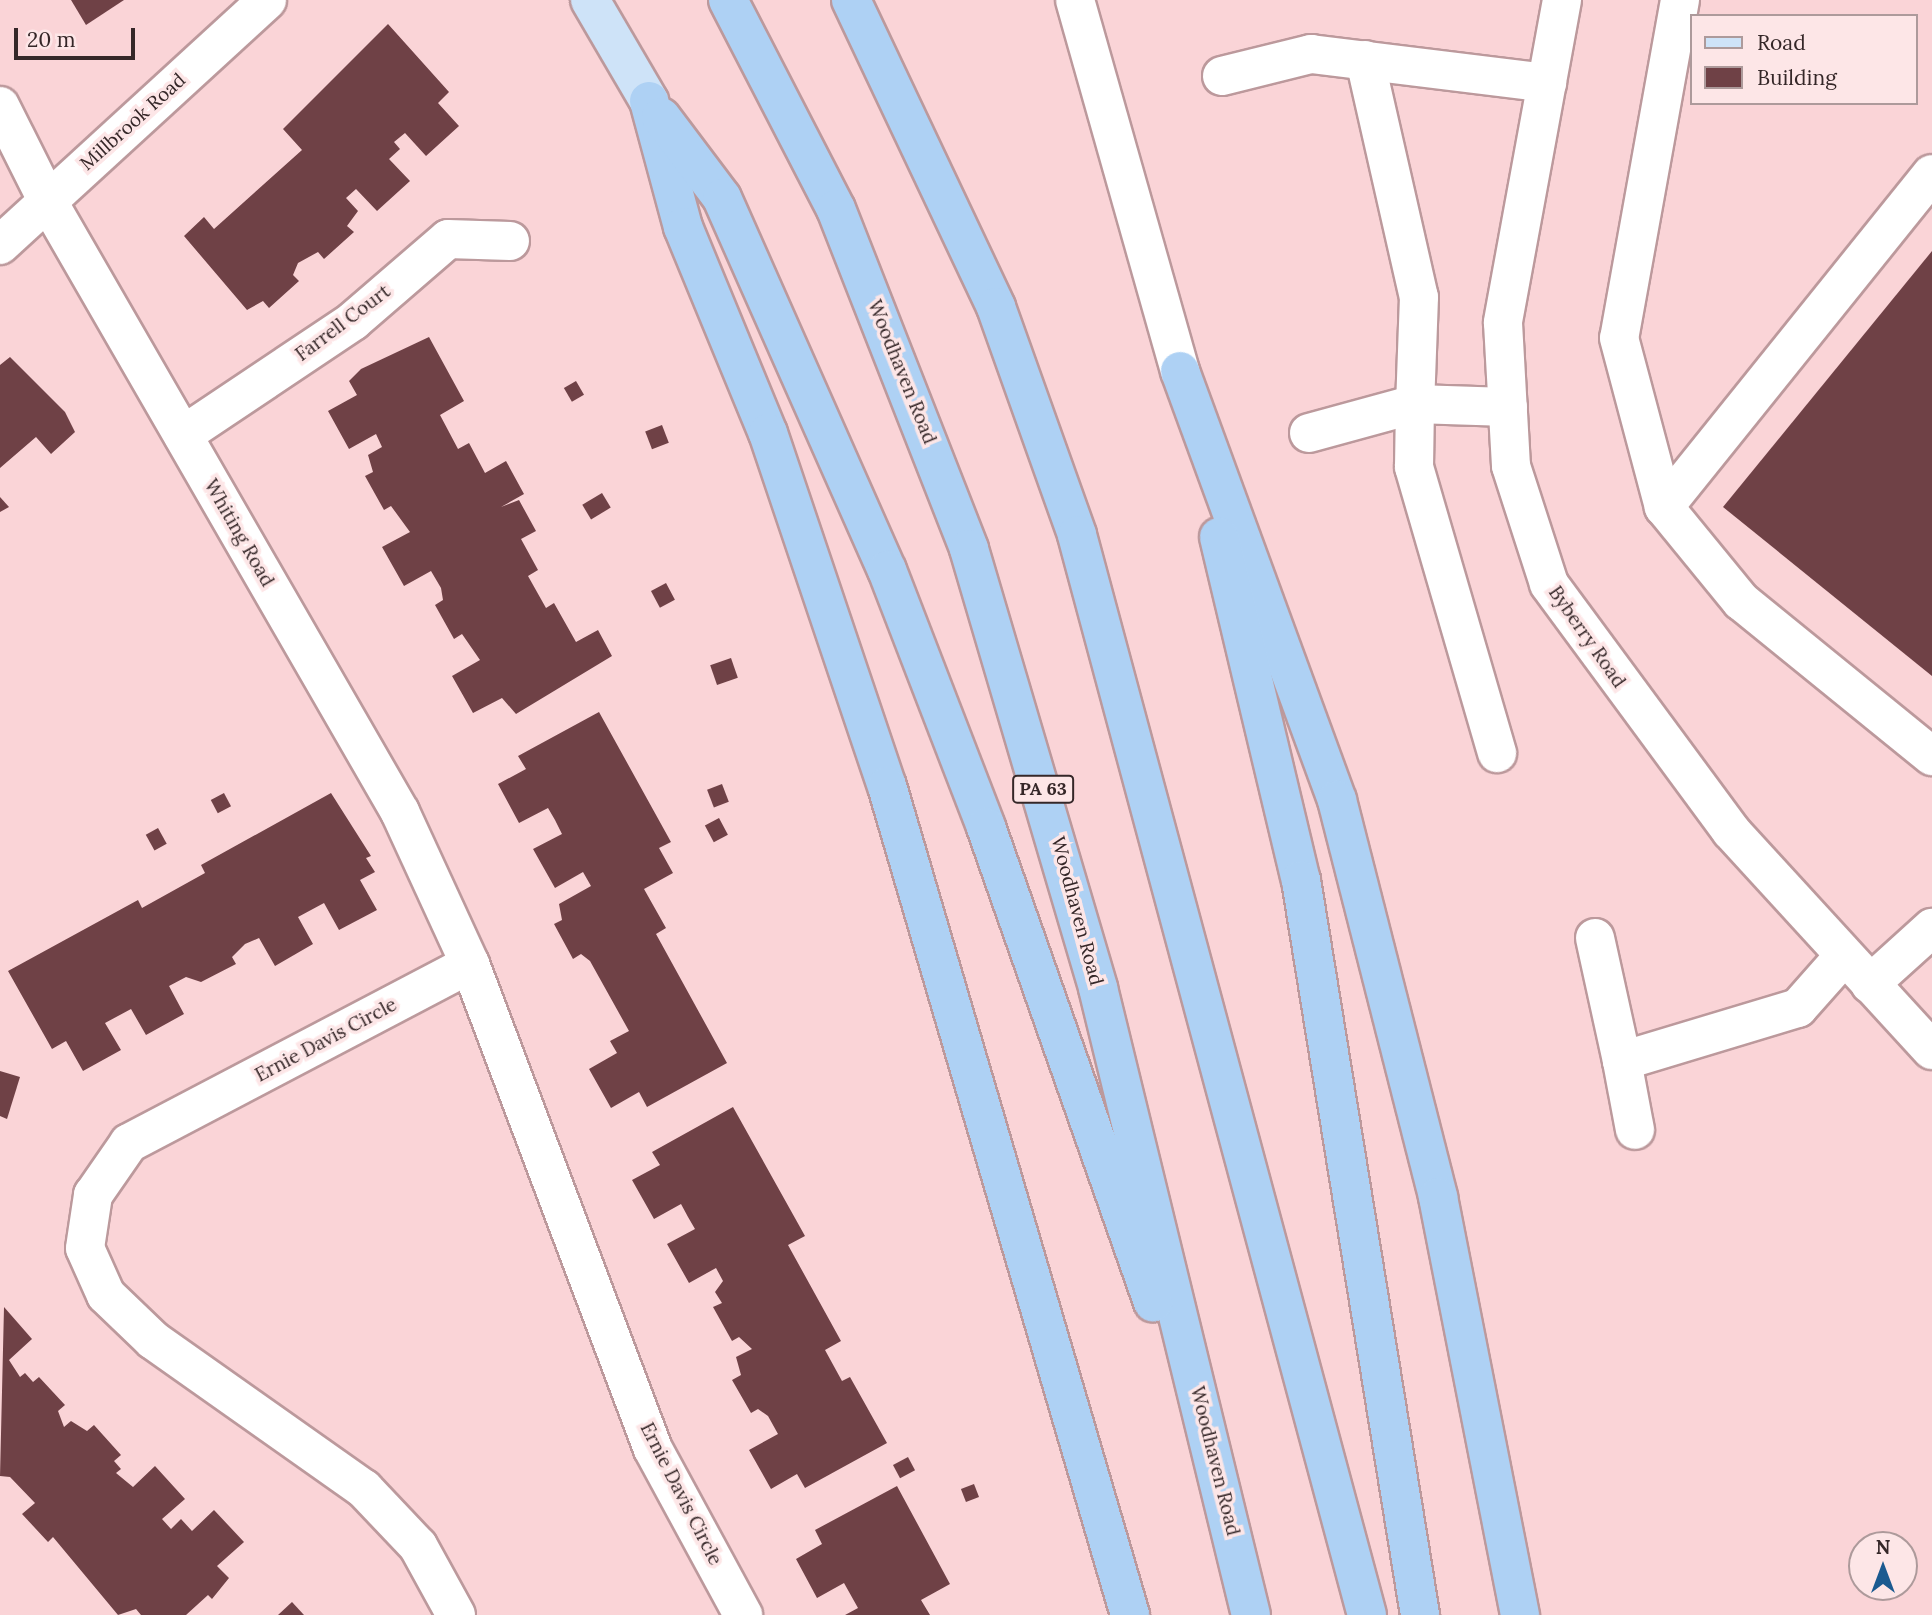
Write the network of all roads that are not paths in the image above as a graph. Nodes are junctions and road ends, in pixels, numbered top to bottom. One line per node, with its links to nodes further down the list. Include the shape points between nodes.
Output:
1 (267, 0): 14 (street, Millbrook Road)
2 (590, 0): 11 (main road)
3 (728, 0): 33 (highway, Woodhaven Road / PA 63, via 836,209 969,549 1098,988)
4 (851, 0): 38 (highway, via 996,307 1077,534)
5 (1075, 0): 17 (street)
6 (1562, 0): 10 (street, Byberry Road)
7 (1680, 0): 22 (street, via 1619,338)
8 (1365, 60): 9 (street, via 1311,54); 10 (street); 18 (street, via 1419,297)
9 (1222, 76)
10 (1547, 83): 19 (street, Byberry Road, via 1503,323)
11 (649, 101): 33 (highway, via 722,198 887,570 986,827); 36 (highway, via 683,227 768,433 887,786)
12 (0, 106): 14 (street, Whiting Road)
13 (1932, 174): 22 (street)
14 (47, 200): 16 (street, Millbrook Road); 21 (street, Whiting Road)
15 (510, 241): 21 (street, Farrell Court, via 448,239 353,321)
16 (0, 245)
17 (1180, 371): 39 (highway, via 1301,880); 40 (highway, via 1337,800 1438,1197)
18 (1415, 404): 19 (street); 20 (street); 23 (street, via 1414,467)
19 (1508, 407): 27 (street, Byberry Road, via 1511,466 1549,584 1731,831)
20 (1309, 433)
21 (183, 435): 28 (street, Whiting Road, via 400,812)
22 (1664, 507): 24 (street, via 1741,601)
23 (1497, 753)
24 (1932, 756)
25 (1932, 928): 29 (street)
26 (1595, 937): 31 (street)
27 (1844, 956): 29 (street, Byberry Road); 31 (street, via 1798,1007)
28 (470, 964): 34 (street, Ernie Davis Circle, via 129,1143 93,1195 85,1248 106,1295 153,1340 364,1489 418,1546); 35 (street, Ernie Davis Circle, via 653,1448)
29 (1870, 984): 30 (street, Byberry Road)
30 (1932, 1050)
31 (1622, 1062): 32 (street)
32 (1635, 1130)
33 (1228, 1514): 37 (highway, Woodhaven Road / PA 63)
34 (456, 1615)
35 (743, 1615)
36 (1130, 1615)
37 (1251, 1615)
38 (1367, 1615)
39 (1420, 1615)
40 (1520, 1615)

